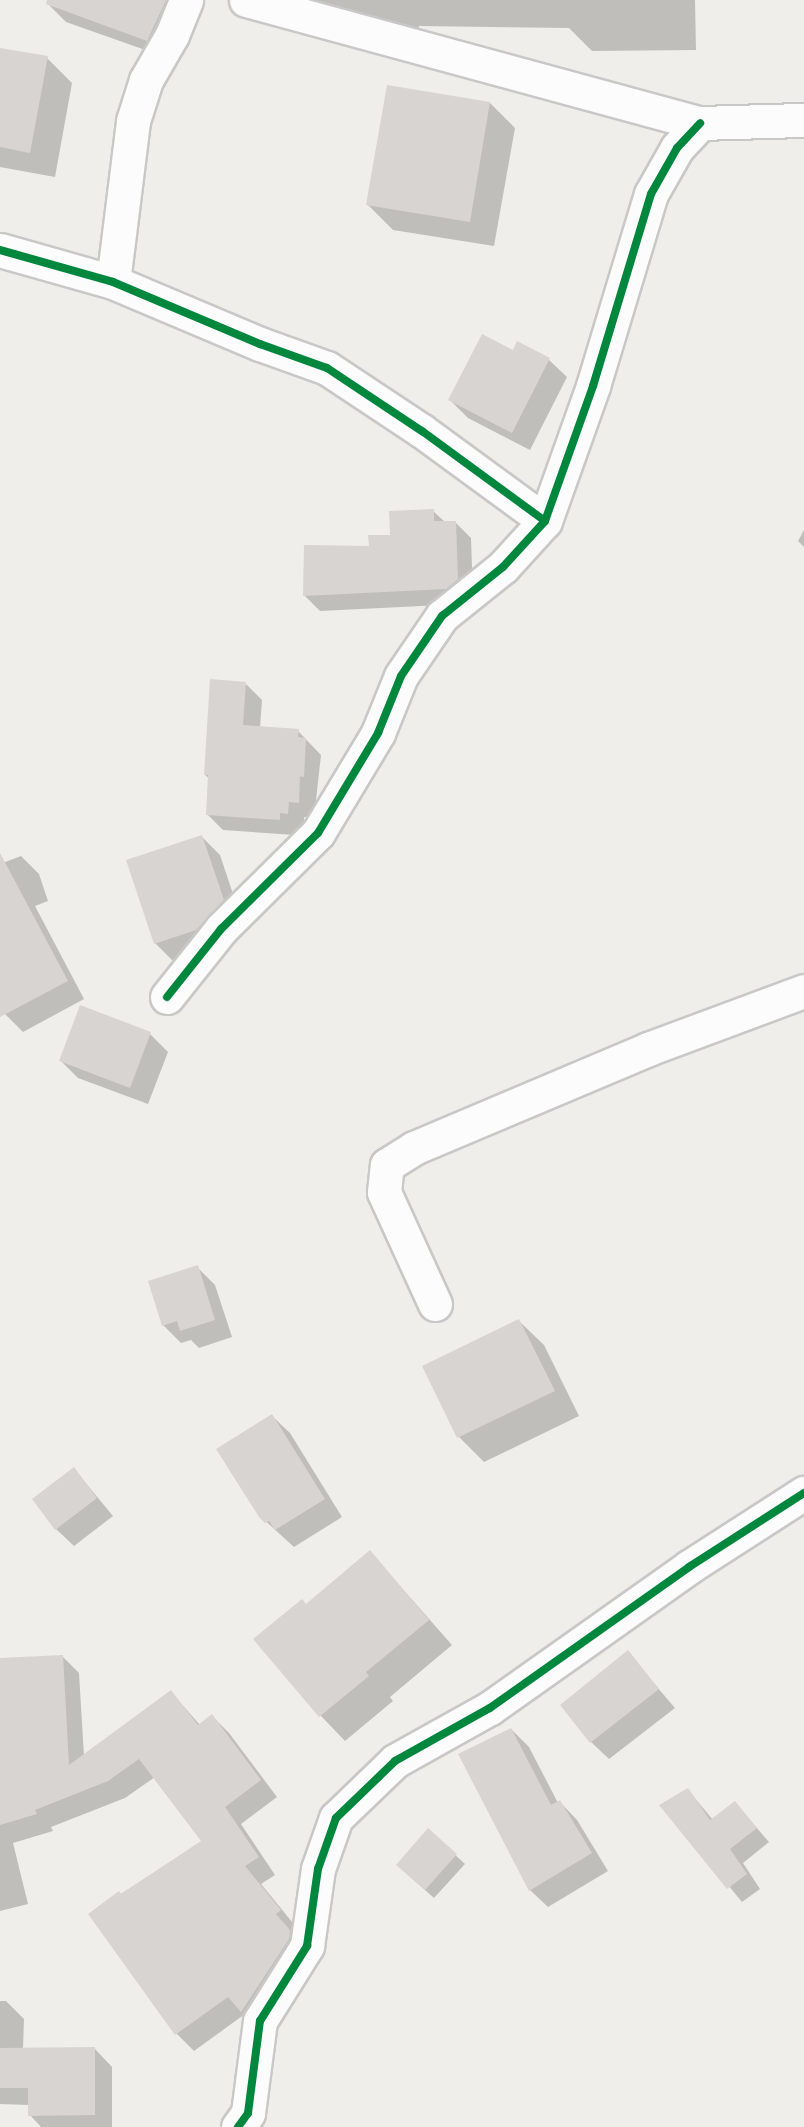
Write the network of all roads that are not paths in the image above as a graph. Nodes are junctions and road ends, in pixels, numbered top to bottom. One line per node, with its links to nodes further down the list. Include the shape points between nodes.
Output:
1 (186, 0): 6 (street, via 172,36 146,80 133,121)
2 (246, 0): 4 (street)
3 (804, 120): 4 (street)
4 (700, 123): 7 (street, via 677,148 651,194 593,386)
5 (0, 250): 6 (street)
6 (112, 282): 7 (street, via 327,368 422,431)
7 (545, 521): 9 (street, via 503,567 442,616 402,676 378,734 318,833 221,929)
8 (804, 991): 10 (street, via 648,1049 414,1148 387,1166 384,1192)
9 (167, 997)
10 (435, 1304)
11 (804, 1493): 12 (street, via 689,1567 490,1708 395,1761 336,1818 318,1869 307,1946 260,2021 248,2113)
12 (238, 2127)

